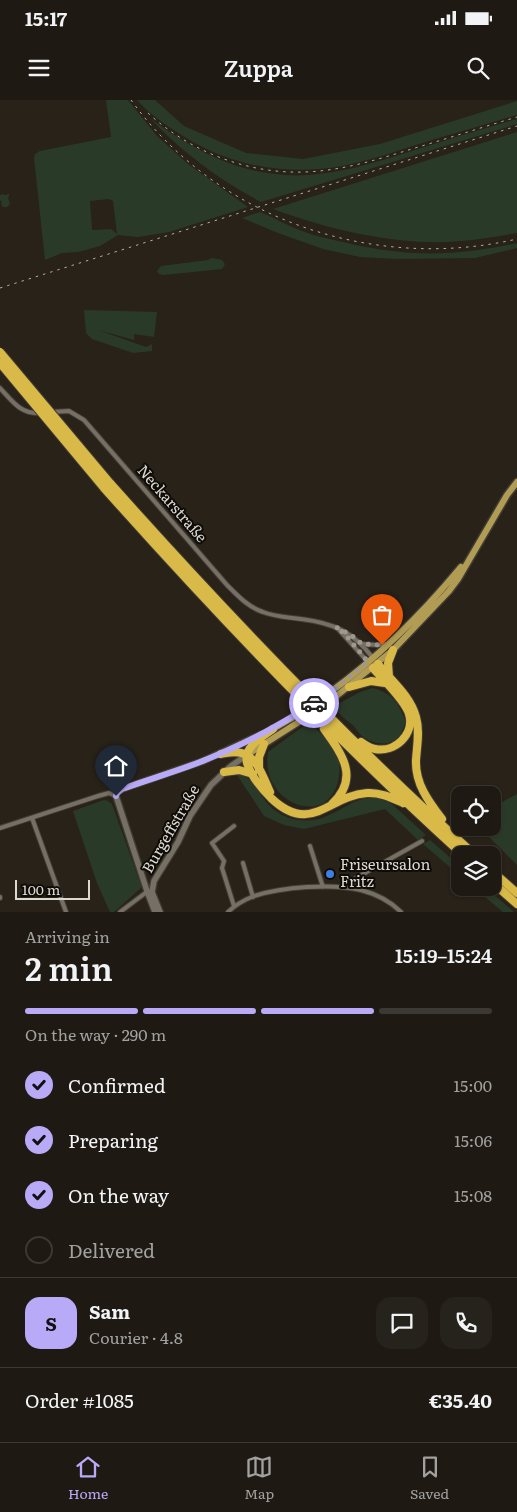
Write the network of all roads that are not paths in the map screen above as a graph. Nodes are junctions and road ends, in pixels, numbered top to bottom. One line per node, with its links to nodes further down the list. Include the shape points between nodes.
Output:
1 (0, 352): 5 (highway, bridge)
2 (0, 364): 5 (highway, bridge)
3 (0, 388): 6 (street, Neckarstraße, via 18,407 29,413 69,412 84,420 227,585 250,606 270,614)
4 (517, 482): 8 (main road, via 449,591)
5 (107, 486): 12 (highway, via 211,608); 14 (highway, via 246,633)
6 (336, 627): 7 (street, Neckarstraße); 9 (street)
7 (362, 644): 8 (street); 9 (street, Neckarstraße)
8 (392, 646): 9 (main road); 10 (highway)
9 (373, 663): 10 (highway); 11 (main road); 13 (main road, bridge)
10 (387, 680): 11 (highway); 14 (highway, via 408,712 410,726 403,740 390,748 375,749); 26 (highway, via 409,701 416,715 416,766 420,785 433,808)
11 (349, 687): 15 (main road, bridge)
12 (312, 711): 21 (highway); 22 (highway, via 341,753 346,770 341,793)
13 (273, 729): 16 (main road); 17 (highway, via 249,748)
14 (343, 729): 26 (highway)
15 (264, 744): 17 (main road); 19 (highway)
16 (221, 754): 17 (highway, via 236,752); 20 (main road, via 122,789)
17 (247, 755): 18 (main road, Burgeffstraße); 19 (highway)
18 (224, 772): 19 (highway); 33 (main road, Burgeffstraße, via 190,816)
19 (256, 772): 22 (highway, via 267,794 285,809 296,813)
20 (116, 796): 23 (street, via 106,794); 32 (main road)
21 (410, 806): 22 (highway, via 384,795 368,793); 29 (highway)
22 (325, 809)
23 (32, 818): 25 (street); 43 (street)
24 (234, 826): 42 (street, via 212,844 224,861 222,868)
25 (0, 828)
26 (457, 838): 30 (highway)
27 (422, 841): 36 (street, via 356,878)
28 (310, 846): 35 (street)
29 (452, 846)
30 (465, 846)
31 (243, 862): 40 (street)
32 (141, 870): 33 (main road, via 148,877); 38 (main road)
33 (158, 874): 38 (main road, Burgeffstraße)
34 (501, 879): 39 (highway)
35 (323, 887): 36 (street); 40 (street, via 280,890)
36 (351, 888): 48 (street, via 376,895)
37 (501, 890): 41 (highway)
38 (150, 892): 44 (street, Burgeffstraße); 45 (main road); 46 (main road)
39 (517, 893)
40 (253, 897): 42 (street)
41 (517, 904)
42 (234, 906): 47 (street)
43 (66, 912)
44 (120, 912)
45 (155, 912)
46 (160, 912)
47 (228, 912)
48 (401, 912)

